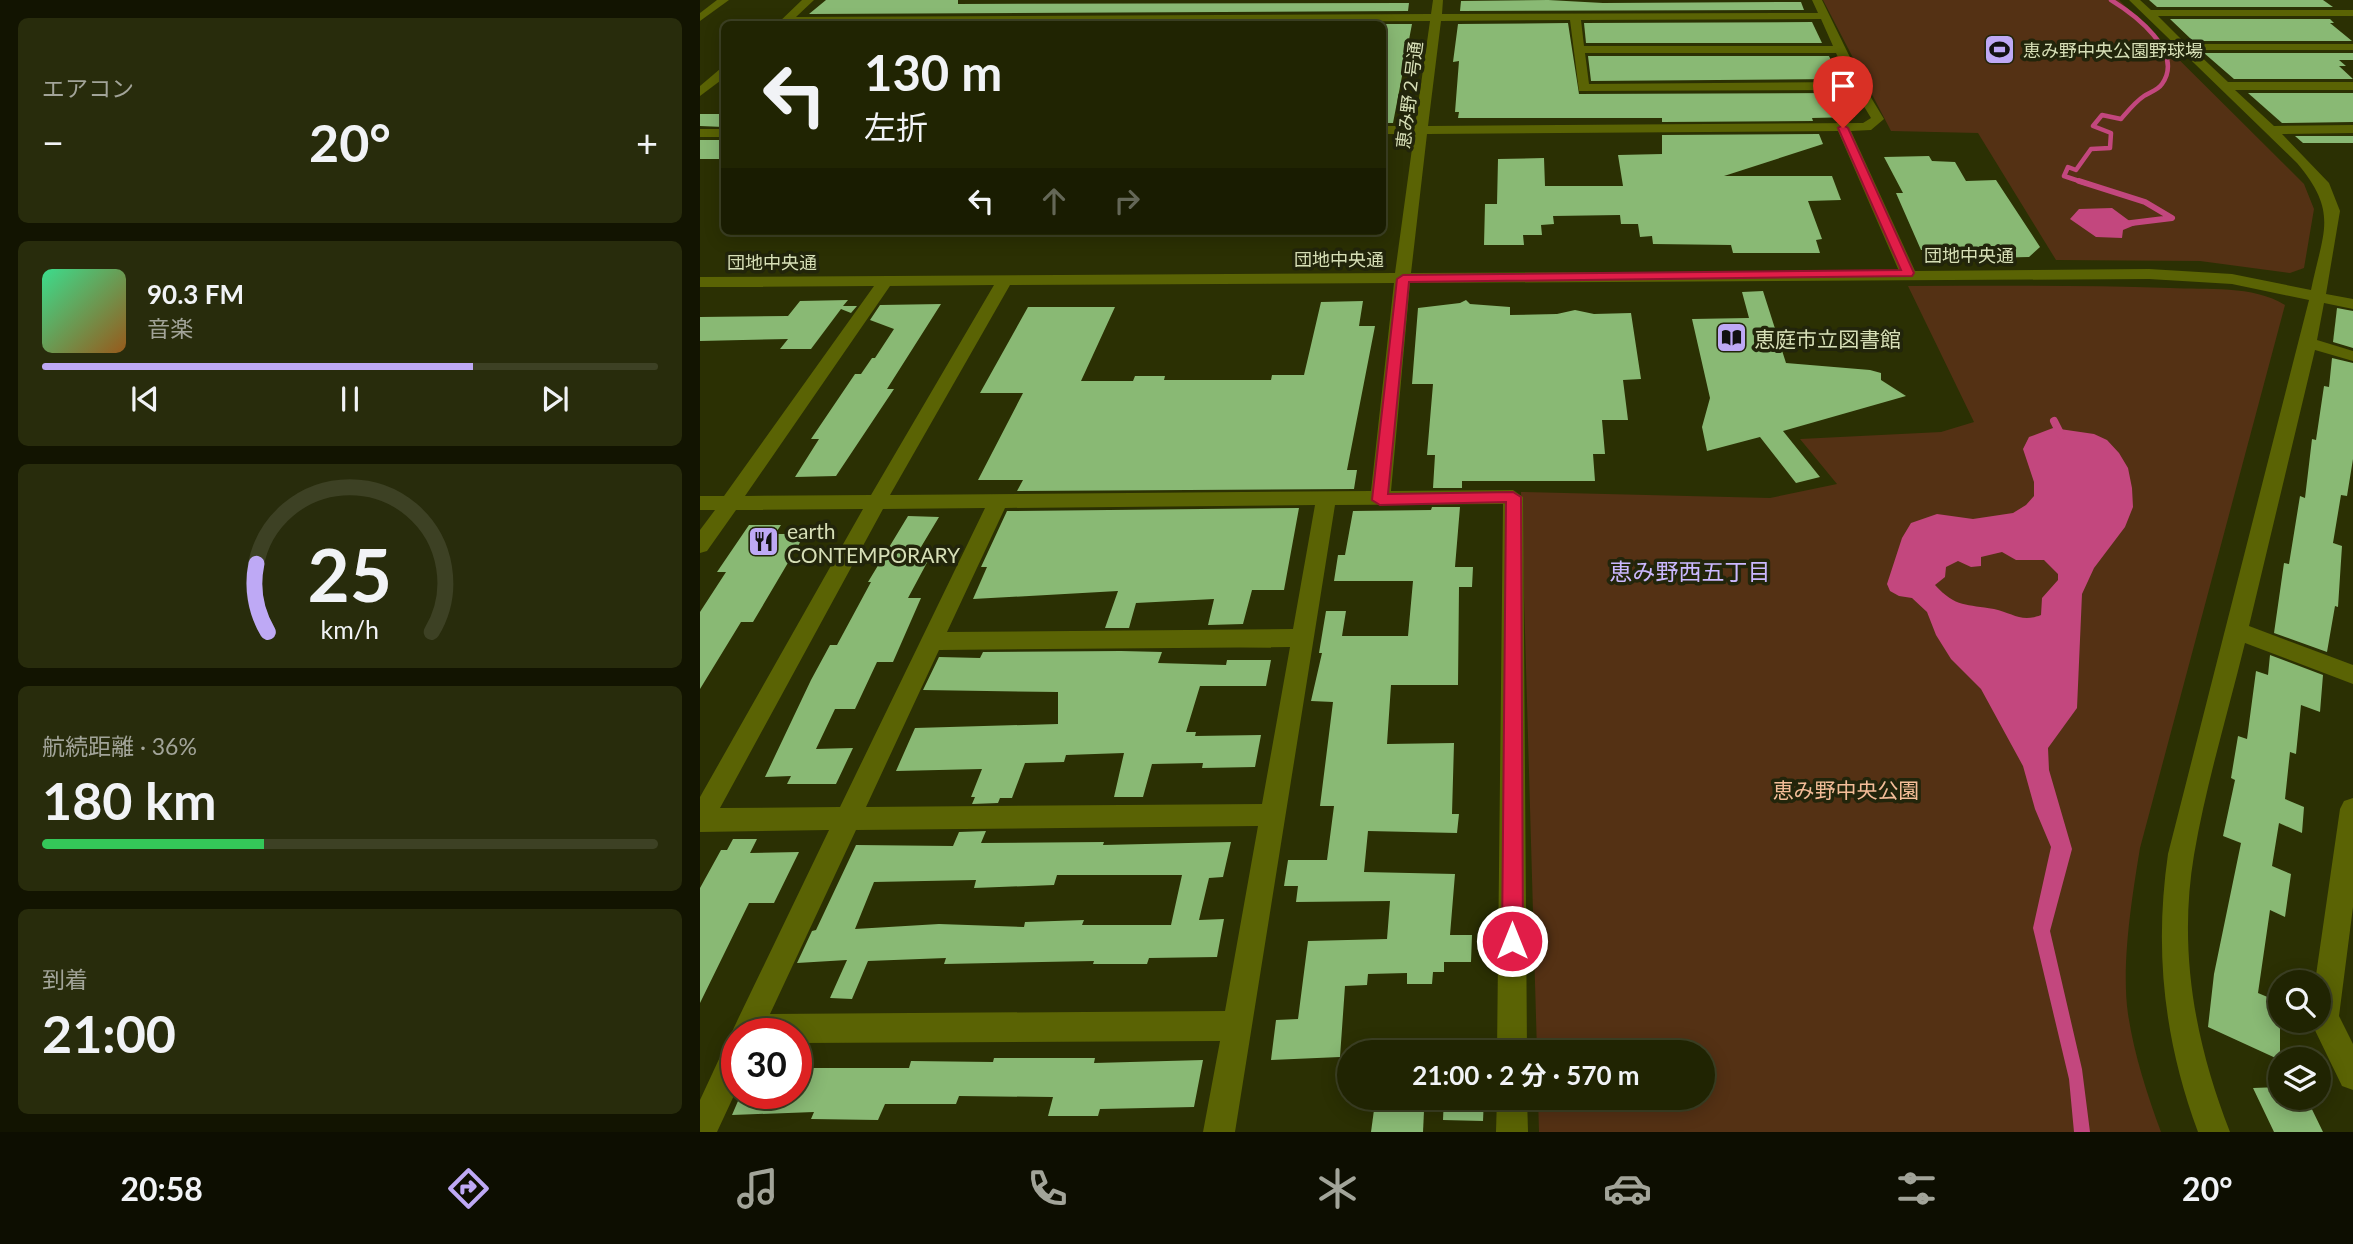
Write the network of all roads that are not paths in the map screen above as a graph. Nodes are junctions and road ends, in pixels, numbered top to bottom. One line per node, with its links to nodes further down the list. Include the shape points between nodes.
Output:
1 (724, 0): 13 (street)
2 (809, 0): 15 (street)
3 (1438, 0): 11 (street, 恵み野２号通)
4 (1500, 0): 14 (street)
5 (1817, 0): 8 (street)
6 (2141, 7): 7 (street); 17 (street)
7 (2353, 13)
8 (1825, 16): 12 (street); 19 (street)
9 (1133, 17): 10 (street); 16 (street)
10 (1373, 17): 11 (street)
11 (1436, 17): 14 (street); 30 (street, 恵み野２号通)
12 (1575, 17): 14 (street); 20 (street)
13 (700, 18)
14 (1499, 18)
15 (784, 21)
16 (853, 21)
17 (2183, 47): 18 (street); 23 (street)
18 (2353, 47)
19 (1843, 49): 20 (street); 22 (street)
20 (1578, 50): 22 (street, via 1583,88)
21 (721, 74): 25 (street)
22 (1858, 86): 27 (street, via 1878,118 1866,127)
23 (2224, 86): 24 (street); 31 (street)
24 (2353, 86)
25 (700, 92): 26 (street)
26 (721, 92)
27 (1843, 128): 30 (street); 34 (street)
28 (2353, 129): 31 (street)
29 (1386, 130): 30 (street)
30 (1422, 130): 35 (street, 恵み野２号通)
31 (2270, 130): 39 (street, via 2324,186 2333,211)
32 (700, 133): 33 (street)
33 (721, 133)
34 (1908, 273): 35 (street, 団地中央通); 39 (street, 団地中央通, via 2194,275)
35 (1403, 279): 36 (street, 団地中央通); 44 (street, 恵み野２号通)
36 (1005, 280): 37 (street, 団地中央通); 45 (street)
37 (885, 281): 38 (street, 団地中央通); 46 (street)
38 (700, 282)
39 (2318, 295): 40 (street, 団地中央通); 41 (street)
40 (2353, 304)
41 (2308, 343): 42 (street); 50 (street)
42 (2353, 356)
43 (1326, 499): 44 (street); 48 (street); 51 (street)
44 (1380, 500): 61 (street, via 1513,497)
45 (877, 501): 46 (street); 48 (street); 57 (street)
46 (728, 502): 47 (street); 49 (street)
47 (700, 503)
48 (998, 503): 52 (street)
49 (700, 546)
50 (2236, 630): 53 (street); 68 (street, via 2173,902 2179,1021 2198,1093)
51 (1301, 638): 52 (street); 55 (street)
52 (931, 641): 56 (street)
53 (2353, 675)
54 (2353, 809): 62 (street, via 2324,1018)
55 (1273, 815): 56 (street); 59 (street)
56 (845, 819): 57 (street); 58 (street)
57 (700, 820)
58 (754, 1018)
59 (1236, 1026): 60 (street); 66 (street)
60 (812, 1037)
61 (1512, 1040)
62 (2353, 1075)
63 (721, 1089): 65 (street)
64 (1512, 1110): 67 (street)
65 (701, 1132)
66 (1219, 1132)
67 (1512, 1132)
68 (2214, 1132)

